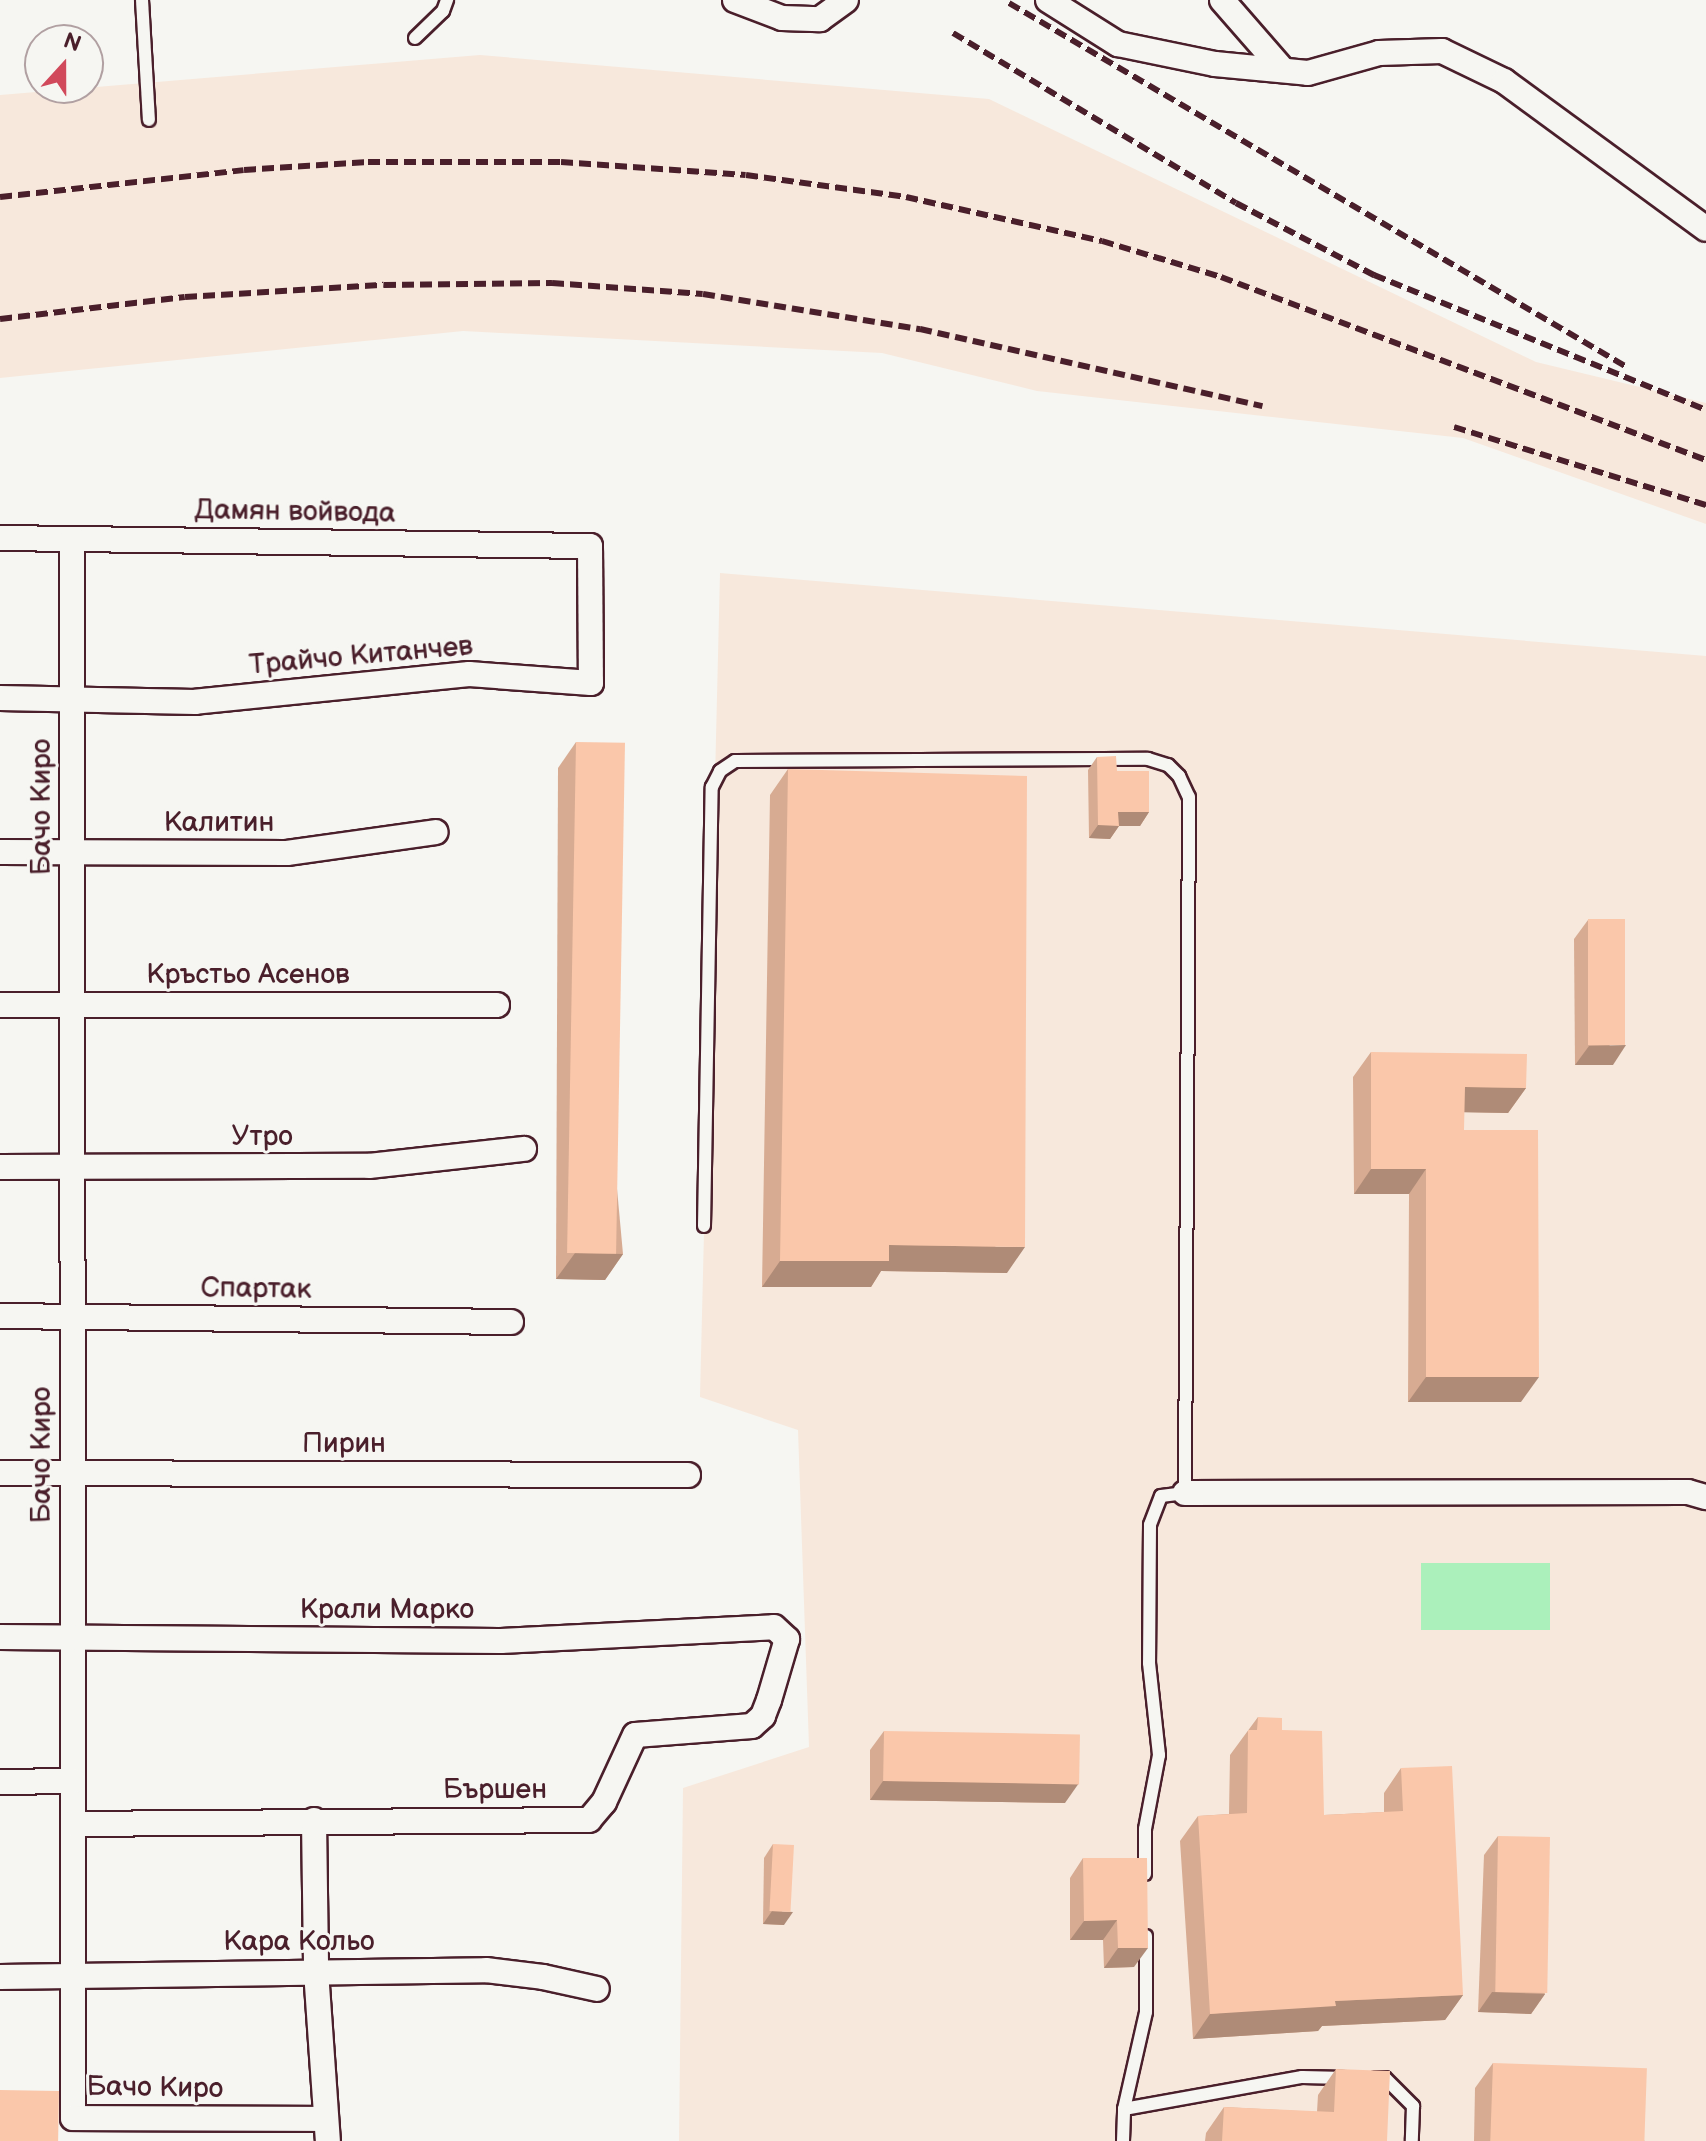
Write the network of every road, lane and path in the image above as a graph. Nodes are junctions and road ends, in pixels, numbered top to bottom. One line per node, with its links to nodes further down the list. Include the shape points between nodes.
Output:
1 (142, 0): 9 (lane)
2 (447, 0): 7 (lane, via 443,11)
3 (735, 0): 4 (street, via 782,18 820,19)
4 (846, 0)
5 (1048, 0): 8 (street, via 1118,44 1215,64)
6 (1222, 0): 8 (street)
7 (415, 38)
8 (1283, 70): 10 (street, via 1308,73 1379,53 1442,51 1504,81)
9 (149, 120)
10 (1706, 229)
11 (0, 538): 12 (street, Дамян войвода)
12 (72, 539): 13 (street, Дамян войвода); 15 (street, Бачо Киро)
13 (590, 546): 15 (street, Трайчо Китанчев, via 591,683 469,674 195,702)
14 (0, 698): 15 (street, Трайчо Китанчев)
15 (73, 700): 18 (street, Бачо Киро)
16 (436, 832): 18 (street, Калитин, via 287,853)
17 (0, 852): 18 (street, Калитин)
18 (72, 852): 20 (street, Бачо Киро)
19 (0, 1005): 20 (street, Кръстьо Асенов)
20 (72, 1005): 21 (street, Кръстьо Асенов); 24 (street, Бачо Киро)
21 (497, 1005)
22 (524, 1149): 24 (street, Утро, via 369,1166)
23 (0, 1167): 24 (street, Утро)
24 (72, 1168): 27 (street, Бачо Киро)
25 (704, 1226): 32 (lane, via 712,787 720,771 735,761 1148,759 1168,765 1189,797)
26 (0, 1316): 27 (street, Спартак)
27 (72, 1317): 28 (street, Спартак); 30 (street, Бачо Киро)
28 (511, 1322)
29 (0, 1473): 30 (street, Пирин)
30 (72, 1474): 31 (street, Пирин); 36 (street, Бачо Киро)
31 (688, 1475)
32 (1185, 1493): 33 (street, via 1688,1492); 41 (lane, via 1161,1496 1150,1525 1149,1663 1159,1755 1145,1829)
33 (1706, 1497)
34 (774, 1627): 36 (street, Крали Марко, via 501,1641); 39 (street, Бършен, via 787,1639 763,1716 752,1726 635,1735 604,1802 589,1820)
35 (0, 1637): 36 (street, Крали Марко)
36 (72, 1638): 37 (street, Бачо Киро)
37 (73, 1781): 38 (street); 40 (street, Бачо Киро)
38 (0, 1782)
39 (314, 1820): 40 (street, Бършен); 43 (street)
40 (73, 1824): 44 (street, Бачо Киро)
41 (1145, 1890)
42 (1145, 1921): 47 (lane, via 1146,2012)
43 (316, 1971): 44 (street, Кара Кольо); 46 (street, Кара Кольо, via 486,1970); 48 (street)
44 (72, 1974): 45 (street, Кара Кольо); 48 (street, Бачо Киро, via 73,2118)
45 (0, 1977)
46 (597, 1989)
47 (1124, 2109): 49 (lane); 50 (lane, via 1302,2077 1385,2078 1413,2106)
48 (327, 2130)
49 (1123, 2141)
50 (1412, 2141)

